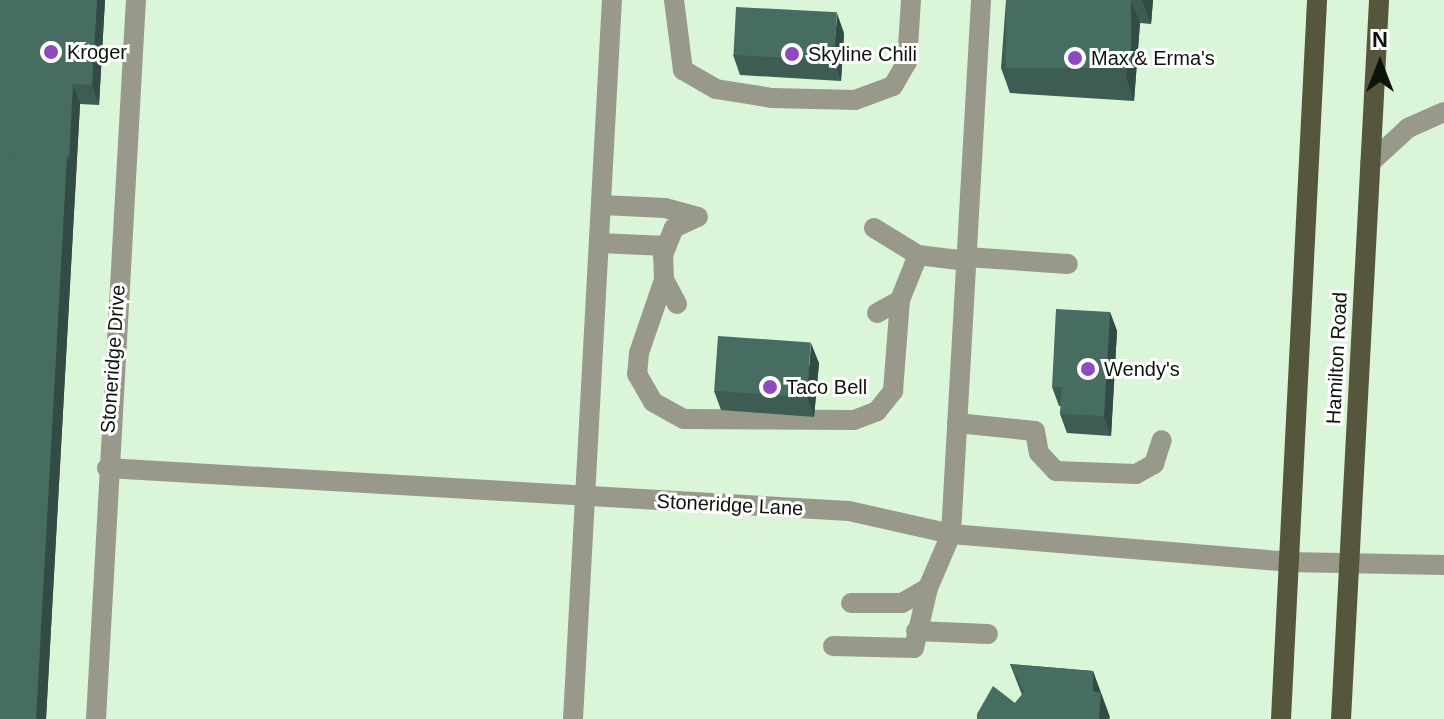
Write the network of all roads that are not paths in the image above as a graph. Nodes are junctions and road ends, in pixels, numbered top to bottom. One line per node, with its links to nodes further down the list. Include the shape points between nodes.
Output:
1 (136, 0): 23 (street, Stoneridge Drive)
2 (612, 0): 10 (street)
3 (674, 0): 4 (street, via 683,70 716,89 772,98 855,100 893,86 907,62)
4 (911, 0)
5 (981, 0): 15 (street)
6 (1317, 0): 26 (main road, Hamilton Road)
7 (1379, 0): 9 (main road, Hamilton Road)
8 (1444, 112): 9 (street, via 1408,128)
9 (1370, 163): 27 (main road, Hamilton Road)
10 (602, 205): 12 (street); 13 (street, via 665,208 698,217 674,228)
11 (874, 228): 14 (street)
12 (599, 243): 13 (street); 24 (street)
13 (666, 246): 17 (street)
14 (918, 255): 15 (street); 18 (street)
15 (967, 259): 16 (street); 21 (street)
16 (1068, 264)
17 (664, 280): 18 (street, via 643,334 637,374 653,402 684,419 817,423 854,420 877,411 893,391); 19 (street)
18 (900, 300): 20 (street)
19 (677, 304)
20 (877, 313)
21 (957, 423): 22 (street, via 1035,431 1039,453 1056,471 1136,474 1154,464); 25 (street)
22 (1162, 440)
23 (107, 468): 24 (street, Stoneridge Lane); 34 (street, Stoneridge Drive)
24 (586, 499): 25 (street, Stoneridge Lane, via 849,511); 35 (street)
25 (951, 534): 26 (street, Stoneridge Lane); 29 (street)
26 (1288, 562): 27 (street, Stoneridge Lane); 36 (main road, Hamilton Road)
27 (1350, 564): 28 (street); 37 (main road, Hamilton Road)
28 (1444, 565)
29 (928, 588): 30 (street, via 902,603); 31 (street)
30 (851, 603)
31 (916, 631): 32 (street); 33 (street, via 914,648)
32 (988, 634)
33 (833, 646)
34 (96, 719)
35 (573, 719)
36 (1281, 719)
37 (1341, 719)

